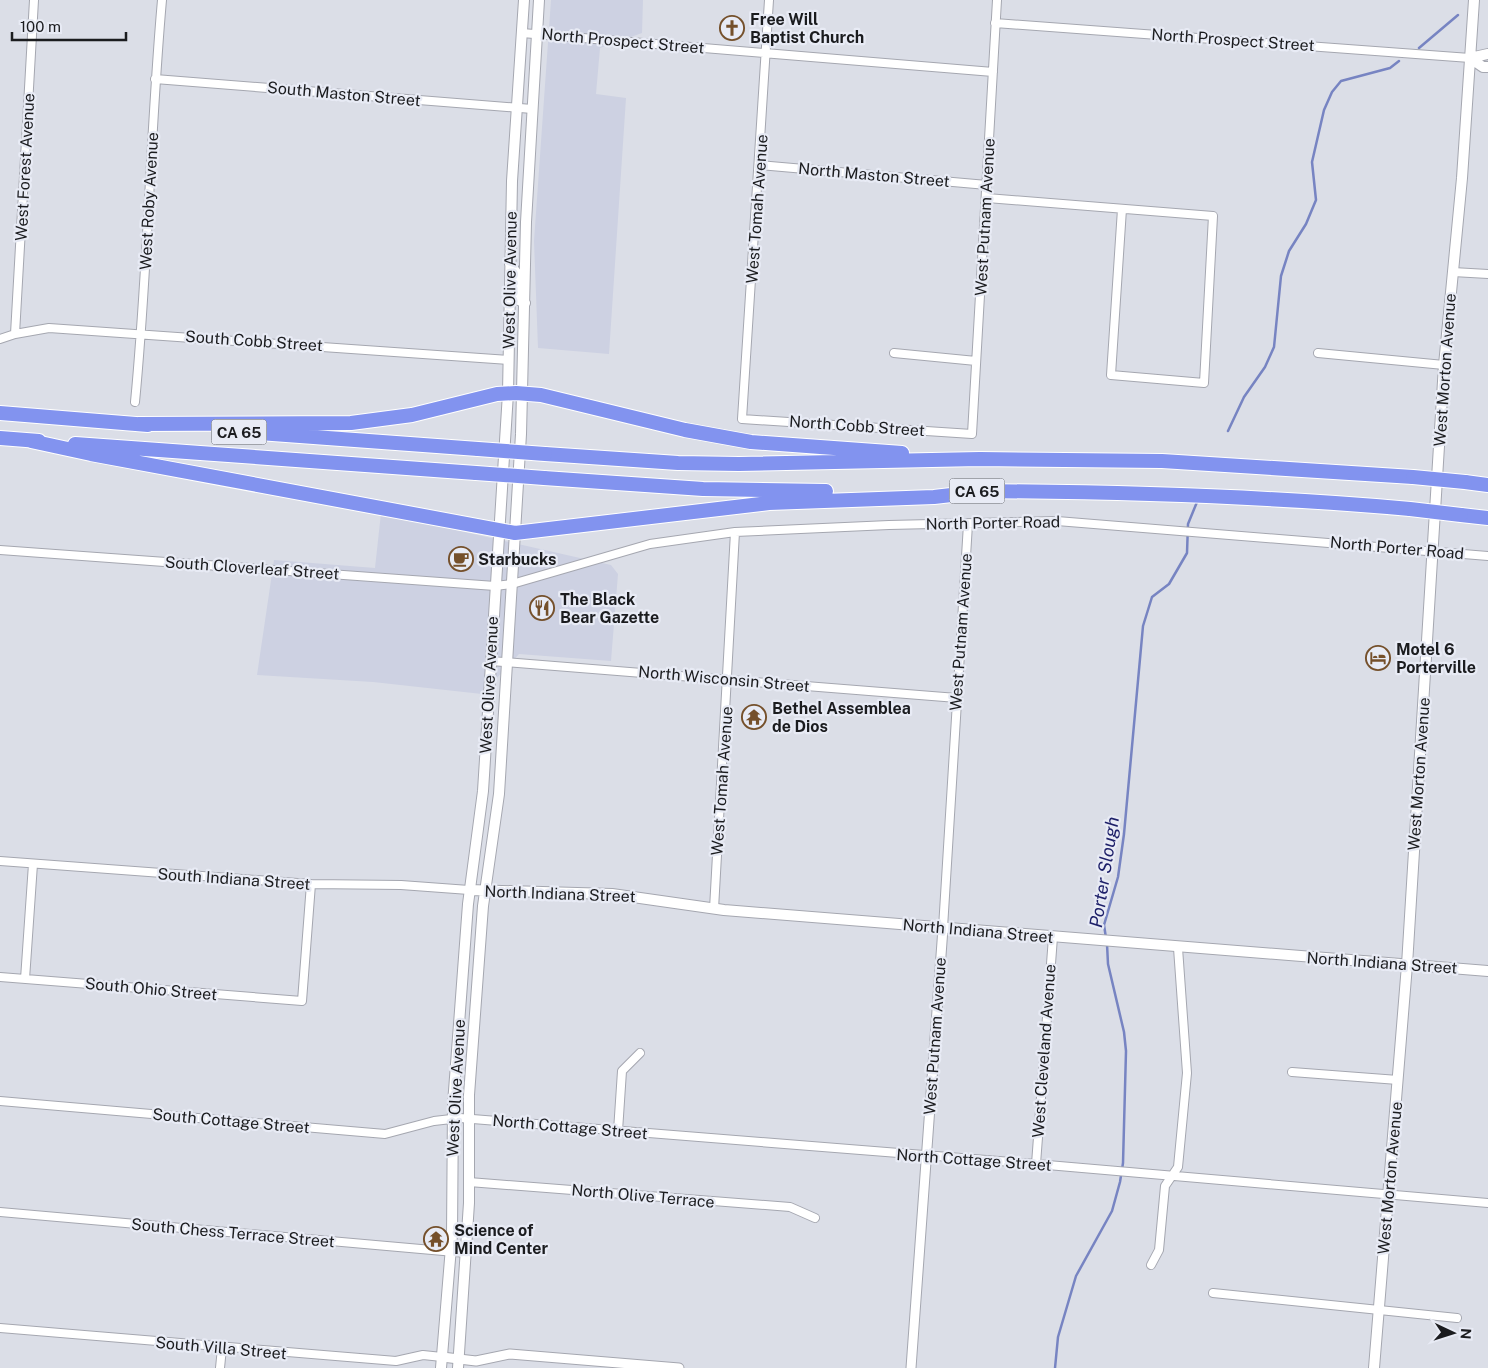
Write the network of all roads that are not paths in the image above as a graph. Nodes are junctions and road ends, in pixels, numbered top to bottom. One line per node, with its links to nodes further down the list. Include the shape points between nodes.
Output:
1 (34, 0): 27 (street, West Forest Avenue)
2 (162, 0): 16 (street, West Roby Avenue)
3 (524, 0): 9 (main road, West Olive Avenue)
4 (539, 0): 10 (main road, West Olive Avenue)
5 (769, 0): 11 (street, West Tomah Avenue)
6 (997, 0): 8 (street, West Putnam Avenue)
7 (1474, 0): 13 (main road, West Morton Avenue)
8 (996, 23): 13 (street, North Prospect Street); 15 (street, West Putnam Avenue)
9 (522, 33): 10 (street, North Prospect Street); 17 (main road, West Olive Avenue)
10 (537, 34): 11 (street, North Prospect Street); 18 (main road, West Olive Avenue)
11 (766, 52): 15 (street, North Prospect Street); 19 (street, West Tomah Avenue)
12 (1488, 54): 13 (main road, North Prospect Street)
13 (1470, 58): 14 (main road, North Prospect Street); 24 (main road, West Morton Avenue)
14 (1488, 67)
15 (993, 72): 20 (street, West Putnam Avenue)
16 (155, 79): 17 (street, South Maston Street); 28 (street, West Roby Avenue)
17 (517, 108): 18 (street, South Maston Street); 23 (main road, West Olive Avenue)
18 (532, 109): 26 (main road, West Olive Avenue)
19 (760, 164): 20 (street, North Maston Street); 39 (street, West Tomah Avenue)
20 (987, 185): 21 (street, West Putnam Avenue)
21 (987, 198): 22 (street); 33 (street, West Putnam Avenue)
22 (1122, 208): 22 (street, via 1213,216 1204,383 1111,375)
23 (510, 264): 26 (main road, via 517,274 519,300); 32 (main road, West Olive Avenue)
24 (1453, 272): 25 (street); 34 (main road, West Morton Avenue)
25 (1488, 274)
26 (525, 303): 36 (main road, West Olive Avenue)
27 (15, 334): 28 (street, South Cobb Street, via 49,328); 29 (street, South Cobb Street)
28 (142, 334): 32 (street, South Cobb Street); 37 (street, West Roby Avenue)
29 (0, 339)
30 (1318, 353): 34 (street)
31 (894, 354): 33 (street)
32 (509, 360): 35 (main road, West Olive Avenue)
33 (976, 361): 41 (street, West Putnam Avenue)
34 (1444, 365): 53 (main road, West Morton Avenue)
35 (508, 393): 36 (highway); 40 (highway, via 412,415 351,423); 49 (main road, West Olive Avenue)
36 (523, 393): 44 (highway, via 751,442); 51 (main road, West Olive Avenue)
37 (135, 402)
38 (0, 413): 40 (highway, CA 65)
39 (742, 419): 41 (street, North Cobb Street)
40 (140, 424): 44 (highway, CA 65, bridge, via 678,463)
41 (972, 434)
42 (0, 438): 43 (highway, CA 65)
43 (31, 441): 46 (highway, CA 65, bridge, via 740,490); 49 (highway)
44 (980, 459): 45 (highway, CA 65, bridge, via 1206,463)
45 (1488, 484)
46 (986, 491): 47 (highway, CA 65, bridge, via 1301,500); 51 (highway, via 934,497 769,502)
47 (1488, 518)
48 (968, 524): 50 (street, North Porter Road); 53 (street, North Porter Road, via 1057,521); 59 (street, West Putnam Avenue)
49 (499, 531): 51 (highway); 55 (main road, West Olive Avenue)
50 (735, 532): 55 (street, North Porter Road, via 650,544); 58 (street, West Tomah Avenue)
51 (515, 533): 55 (main road, West Olive Avenue)
52 (0, 550): 55 (street, South Cloverleaf Street)
53 (1434, 551): 54 (street, North Porter Road); 69 (main road, West Morton Avenue)
54 (1488, 556)
55 (504, 585): 56 (main road, West Olive Avenue); 57 (main road, West Olive Avenue)
56 (491, 661): 57 (street, North Wisconsin Street); 63 (main road, West Olive Avenue, via 482,792)
57 (507, 662): 58 (street, North Wisconsin Street); 64 (main road, West Olive Avenue, via 499,794)
58 (728, 680): 59 (street, North Wisconsin Street); 65 (street, West Tomah Avenue)
59 (957, 698): 66 (street, West Putnam Avenue)
60 (0, 861): 61 (street, South Indiana Street)
61 (33, 864): 62 (street, South Indiana Street); 72 (street)
62 (311, 884): 63 (street, South Indiana Street); 72 (street, South Ohio Street, via 302,1001)
63 (469, 890): 64 (main road, North Indiana Street); 77 (main road, West Olive Avenue)
64 (485, 891): 65 (main road, North Indiana Street, via 612,894); 77 (main road, West Olive Avenue)
65 (714, 909): 66 (main road, North Indiana Street)
66 (942, 928): 67 (main road, North Indiana Street); 79 (street, West Putnam Avenue)
67 (1053, 937): 68 (main road, North Indiana Street); 80 (street, West Cleveland Avenue)
68 (1178, 948): 69 (main road, North Indiana Street); 81 (street, via 1188,1073 1178,1167)
69 (1407, 965): 70 (main road, North Indiana Street); 75 (main road, West Morton Avenue)
70 (1488, 971)
71 (0, 977): 72 (street, South Ohio Street)
72 (25, 979)
73 (640, 1053): 78 (street, via 622,1071)
74 (1292, 1072): 75 (street)
75 (1398, 1080): 83 (main road, West Morton Avenue)
76 (0, 1101): 77 (street, South Cottage Street, via 385,1134 434,1121)
77 (460, 1119): 78 (street, North Cottage Street); 82 (main road, West Olive Avenue); 87 (main road, West Olive Avenue)
78 (618, 1131): 79 (street, North Cottage Street)
79 (926, 1156): 80 (street, North Cottage Street); 99 (street, West Putnam Avenue)
80 (1036, 1164): 81 (street, North Cottage Street)
81 (1171, 1175): 83 (street, North Cottage Street); 89 (street, via 1165,1186 1160,1250)
82 (468, 1182): 86 (street, North Olive Terrace, via 790,1208); 88 (main road, West Olive Avenue)
83 (1388, 1194): 84 (street, North Cottage Street); 91 (main road, West Morton Avenue)
84 (1488, 1203)
85 (0, 1212): 87 (street, South Chess Terrace Street)
86 (815, 1218)
87 (450, 1252): 88 (street, South Chess Terrace Street); 95 (main road, West Olive Avenue)
88 (466, 1253): 96 (main road, West Olive Avenue)
89 (1151, 1265)
90 (1214, 1293): 91 (street)
91 (1379, 1309): 92 (street); 100 (main road, West Morton Avenue)
92 (1457, 1318)
93 (0, 1328): 94 (street, South Villa Street)
94 (222, 1348): 95 (street, South Villa Street, via 396,1361 423,1356); 97 (street)
95 (442, 1363): 96 (street)
96 (458, 1364): 98 (street, via 510,1354)
97 (220, 1368)
98 (679, 1368)
99 (911, 1368)
100 (1374, 1368)

